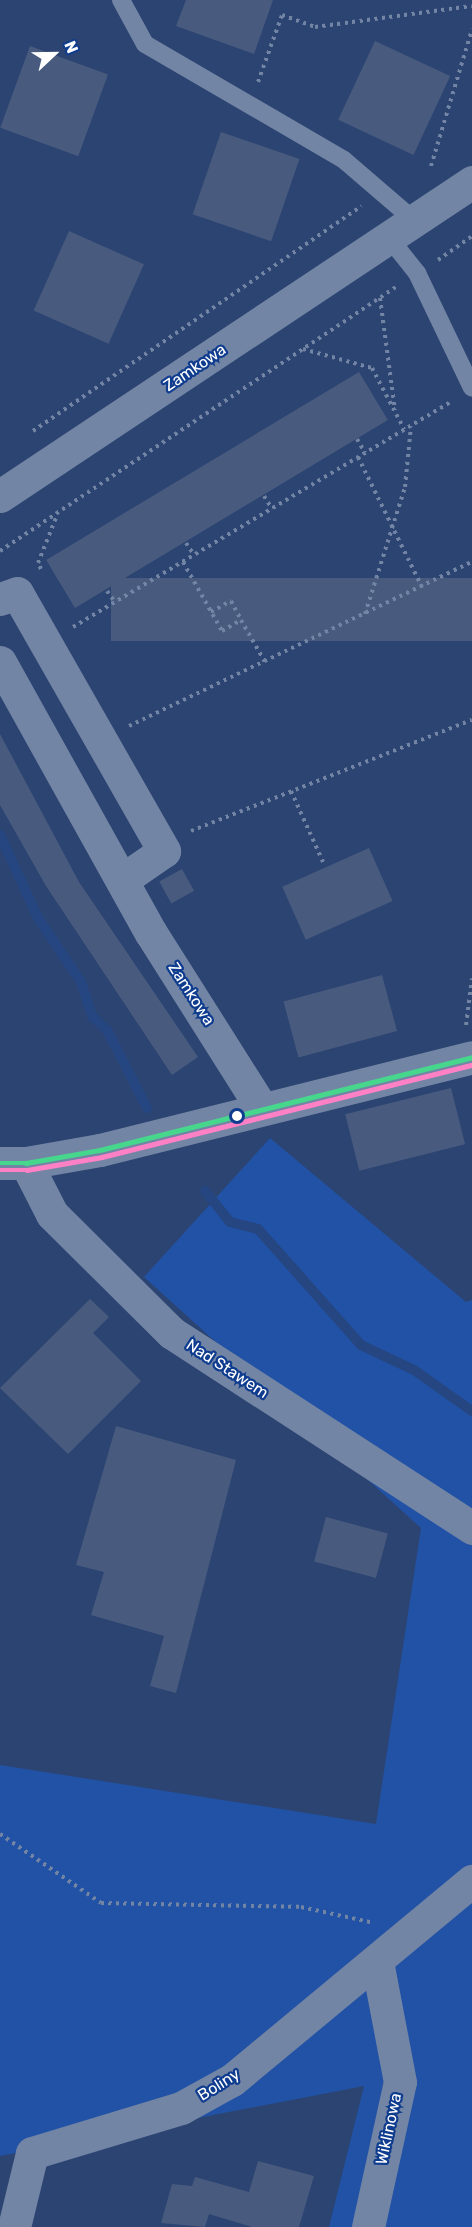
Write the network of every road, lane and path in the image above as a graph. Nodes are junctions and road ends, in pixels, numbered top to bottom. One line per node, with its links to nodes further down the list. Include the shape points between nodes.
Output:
1 (121, 0): 4 (lane, via 145,44)
2 (472, 6): 4 (path, via 315,27 282,15 255,90)
3 (472, 30): 5 (path, via 433,165)
4 (244, 102): 7 (lane, via 344,160)
5 (427, 170)
6 (472, 182): 8 (street, Zamkowa)
7 (382, 191): 8 (lane); 18 (path)
8 (415, 221): 10 (street, Zamkowa)
9 (472, 236): 11 (path)
10 (388, 238): 11 (lane); 22 (street, Zamkowa)
11 (417, 273): 12 (path); 14 (lane)
12 (380, 298): 13 (path); 15 (path)
13 (303, 350): 15 (path, via 372,368); 25 (path)
14 (467, 392): 16 (path)
15 (396, 414): 17 (path)
16 (411, 426): 17 (path); 26 (path, via 405,487)
17 (405, 429): 20 (path)
18 (29, 435)
19 (357, 439): 20 (path)
20 (365, 453): 21 (path)
21 (358, 457): 24 (path); 26 (path)
22 (0, 496)
23 (264, 496): 24 (path)
24 (272, 509): 29 (path)
25 (58, 513): 28 (path); 32 (path, via 38,563)
26 (392, 526): 33 (path); 38 (path)
27 (186, 543): 29 (path)
28 (0, 552)
29 (194, 555): 30 (path)
30 (183, 562): 36 (path); 37 (path)
31 (472, 562): 33 (path)
32 (43, 572)
33 (423, 587): 38 (path)
34 (107, 591): 36 (path)
35 (0, 599): 50 (street, via 17,593 164,851)
36 (115, 603): 41 (path)
37 (211, 612): 40 (path, via 222,631); 40 (path, via 231,601)
38 (365, 614): 44 (path)
39 (69, 618): 41 (path)
40 (241, 620): 44 (path)
41 (75, 627): 42 (path)
42 (69, 630)
43 (0, 662): 50 (street, Zamkowa)
44 (265, 662): 46 (path)
45 (472, 720): 47 (path)
46 (123, 729)
47 (291, 791): 48 (path); 49 (path)
48 (182, 834)
49 (323, 862)
50 (122, 880): 53 (street, Zamkowa)
51 (472, 978): 52 (path)
52 (469, 1041): 53 (street)
53 (261, 1107): 54 (street, via 100,1150)
54 (13, 1163): 55 (street, Nad Stawem, via 52,1214 172,1333)
55 (472, 1528)
56 (0, 1834): 58 (path, via 101,1903 301,1907)
57 (472, 1881): 58 (street)
58 (408, 1931): 59 (street)
59 (377, 1961): 60 (street, Boliny, via 222,2085 181,2108 32,2153); 61 (street, Wiklinowa, via 400,2082)
60 (14, 2227)
61 (368, 2227)

